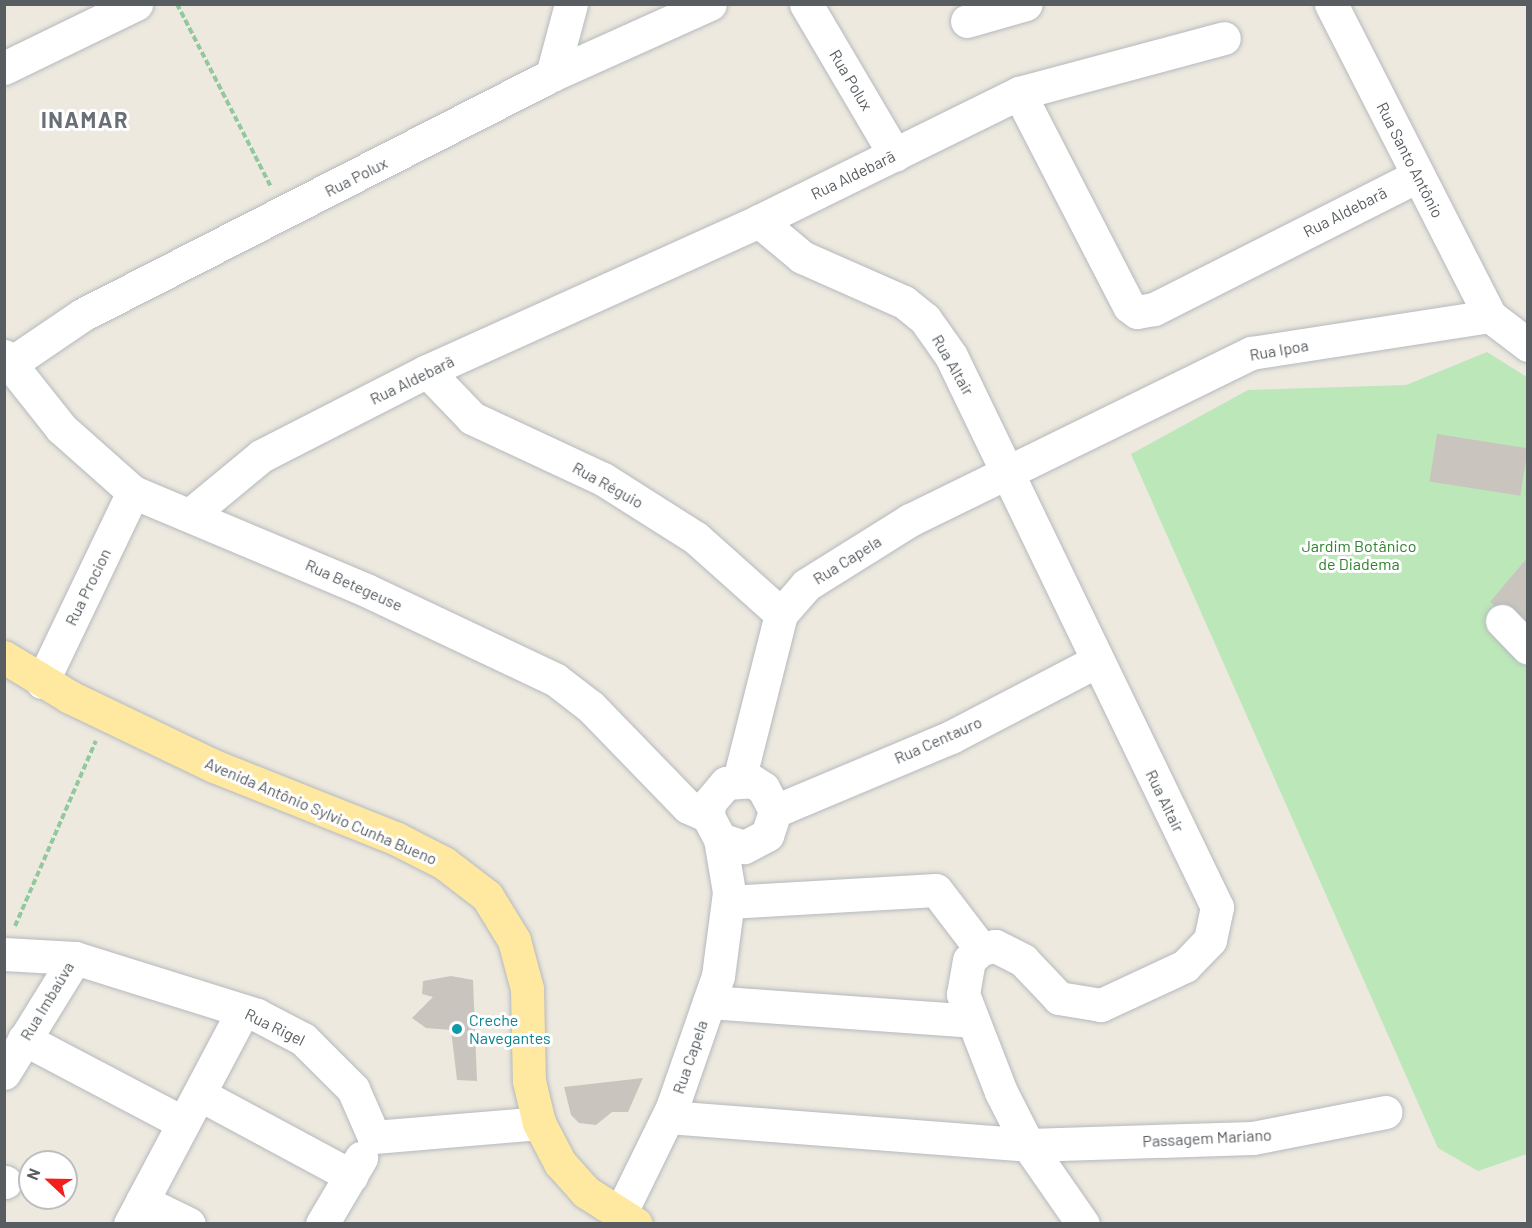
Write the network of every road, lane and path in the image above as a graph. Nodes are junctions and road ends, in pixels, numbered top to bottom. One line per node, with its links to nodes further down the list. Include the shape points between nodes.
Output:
1 (136, 4): 10 (street)
2 (177, 4): 15 (path)
3 (571, 4): 11 (street)
4 (710, 4): 11 (street, Rua Polux)
5 (806, 4): 13 (street, Rua Polux)
6 (1026, 4): 8 (street)
7 (1331, 4): 14 (street, Rua Santo Antônio)
8 (967, 21)
9 (1224, 38): 12 (street)
10 (4, 68)
11 (552, 75): 15 (street, Rua Polux)
12 (1019, 93): 13 (street, Rua Aldebarã); 14 (street, Rua Aldebarã, via 1129,306 1137,312 1154,309)
13 (895, 155): 16 (street, Rua Aldebarã)
14 (1418, 176): 17 (street, Rua Santo Antônio)
15 (285, 214): 19 (street, Rua Polux, via 82,315)
16 (759, 221): 20 (street, Rua Aldebarã); 21 (street, Rua Altair, via 802,257 904,302 925,319 951,356)
17 (1490, 316): 18 (street); 21 (street, Rua Ipoa, via 1251,353 1204,371)
18 (1527, 345)
19 (7, 360): 22 (street, Rua Betegeuse, via 61,428)
20 (427, 371): 23 (street, Rua Aldebarã, via 261,456); 24 (street, Rua Réguio, via 472,418 603,479 696,538)
21 (1011, 473): 24 (street, Rua Capela, via 910,520 806,585); 28 (street, Rua Altair)
22 (133, 492): 23 (street, Rua Betegeuse); 29 (street, Rua Procion)
23 (190, 514): 33 (street, Rua Betegeuse, via 556,681 591,707 688,807)
24 (781, 614): 31 (street, Rua Capela)
25 (1502, 621): 26 (street)
26 (1527, 648)
27 (4, 657): 29 (main road, Avenida Antônio Sylvio Cunha Bueno)
28 (1097, 661): 32 (street, Rua Centauro, via 951,737); 37 (street, Rua Altair, via 1217,907 1217,924 1185,966 1101,1005 1059,998 1023,960 995,946)
29 (42, 682): 47 (main road, Avenida Antônio Sylvio Cunha Bueno, via 214,766 397,839 444,863 487,896 514,940 527,989 529,1081)
30 (94, 747): 36 (path)
31 (739, 780): 32 (street, via 763,788); 33 (street, via 716,792)
32 (775, 811): 34 (street, via 767,836)
33 (714, 828): 34 (street, via 744,847); 35 (street, Rua Capela)
34 (757, 844): 35 (street, Rua Capela)
35 (728, 897): 37 (street, via 936,890); 39 (street, Rua Capela)
36 (9, 941): 38 (street, Rua Imbaúva)
37 (981, 949): 41 (street, via 963,977)
38 (75, 958): 40 (street, Rua Rigel); 42 (street, Rua Imbaúva)
39 (709, 1002): 41 (street); 46 (street, Rua Capela)
40 (243, 1011): 44 (street); 49 (street, Rua Rigel, via 303,1039 332,1062 353,1089)
41 (971, 1021): 50 (street)
42 (20, 1031): 43 (street, Rua Imbaúva); 48 (street)
43 (4, 1073)
44 (199, 1095): 48 (street); 51 (street)
45 (1385, 1112): 50 (street, Passagem Mariano, via 1253,1138)
46 (668, 1117): 50 (street, Passagem Mariano); 53 (street, Rua Capela)
47 (539, 1123): 49 (street); 53 (main road, Avenida Antônio Sylvio Cunha Bueno, via 560,1163 586,1192)
48 (183, 1124): 52 (street)
49 (374, 1137): 51 (street)
50 (1028, 1145): 56 (street)
51 (351, 1176): 55 (street)
52 (136, 1213): 54 (street)
53 (629, 1218)
54 (189, 1224)
55 (322, 1224)
56 (1083, 1224)

